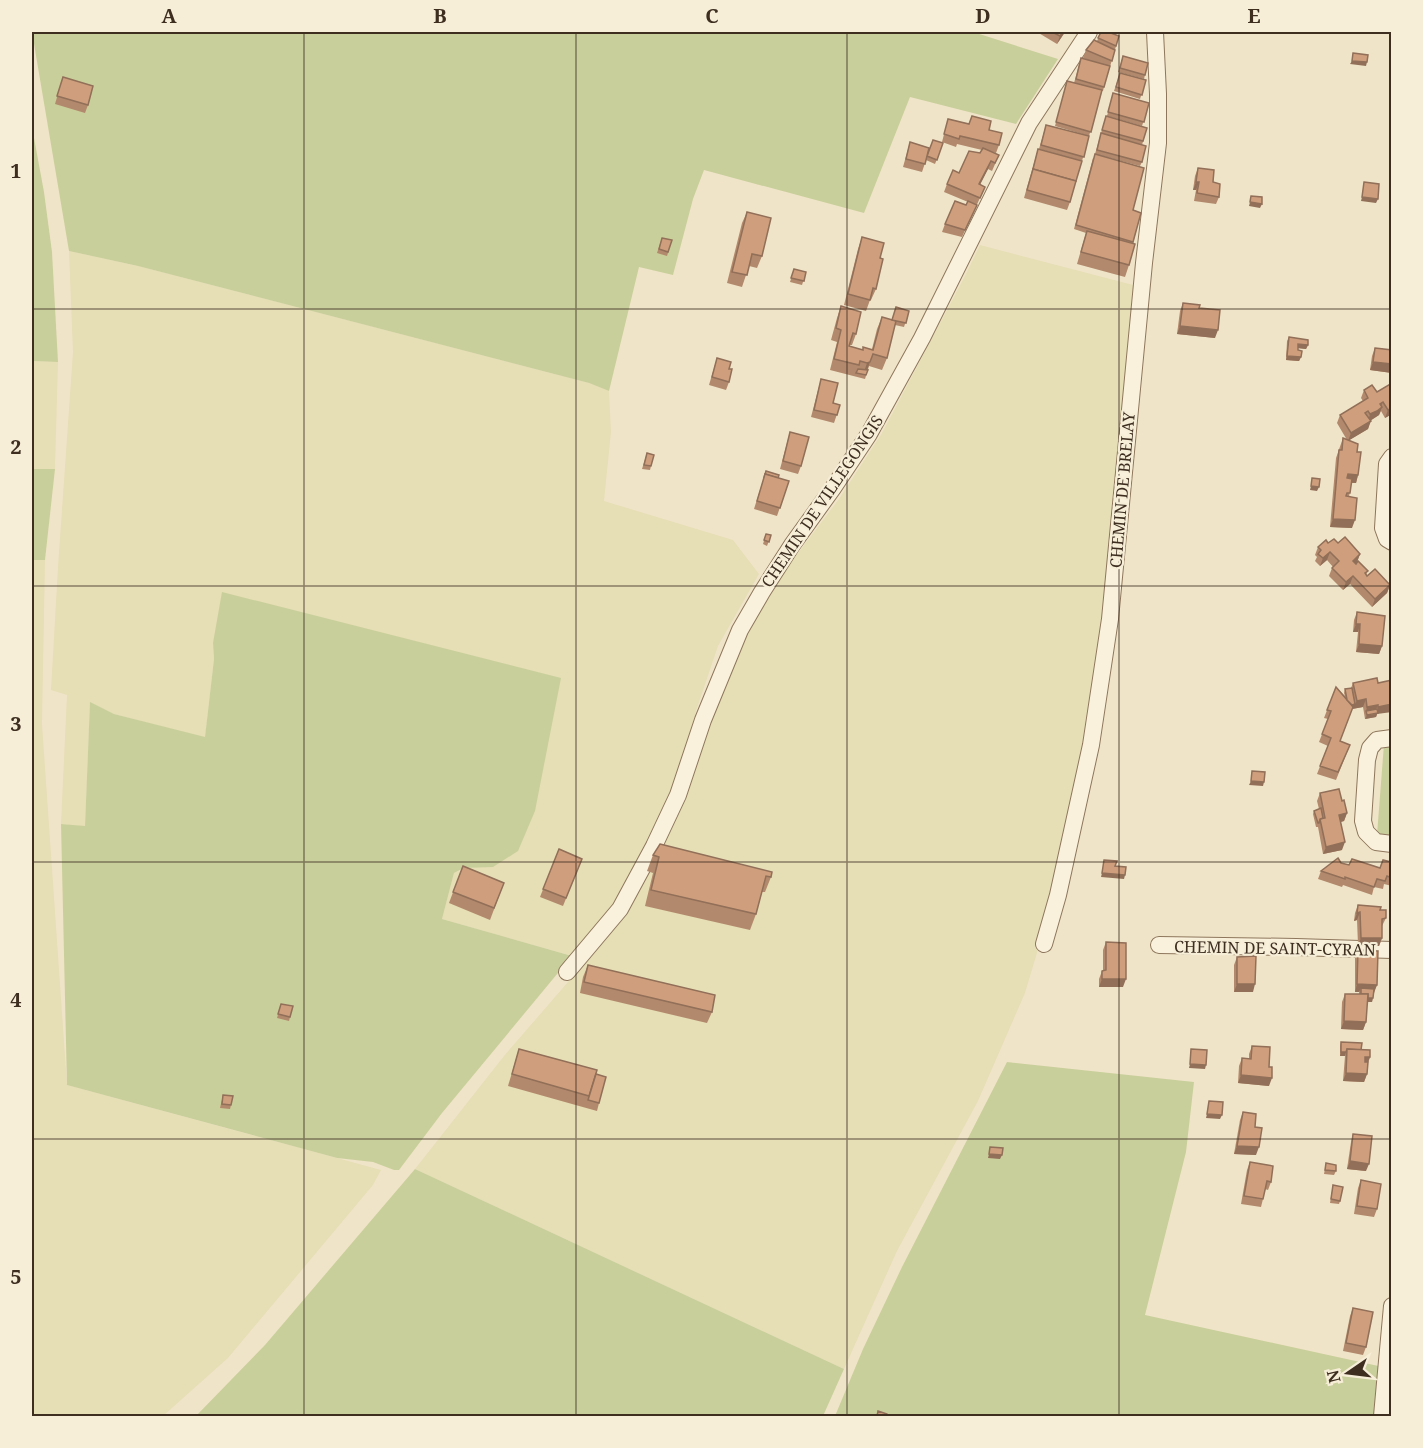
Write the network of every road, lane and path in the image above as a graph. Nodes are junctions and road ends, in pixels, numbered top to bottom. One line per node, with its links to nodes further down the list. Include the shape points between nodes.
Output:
1 (1089, 32): 10 (street, CHEMIN DE VILLEGONGIS, via 1029,123 922,338 868,434 740,630 678,795 620,909)
2 (1155, 32): 7 (street, CHEMIN DE BRELAY, via 1158,143 1110,619 1091,745)
3 (1392, 457): 4 (street, via 1387,464 1383,528)
4 (1392, 542)
5 (1392, 738): 6 (street, via 1377,740 1370,748 1363,821 1366,832 1376,842)
6 (1392, 844)
7 (1044, 944)
8 (1159, 945): 9 (street, CHEMIN DE SAINT-CYRAN)
9 (1392, 950)
10 (567, 972)
11 (1392, 1306): 12 (street)
12 (1382, 1416)

